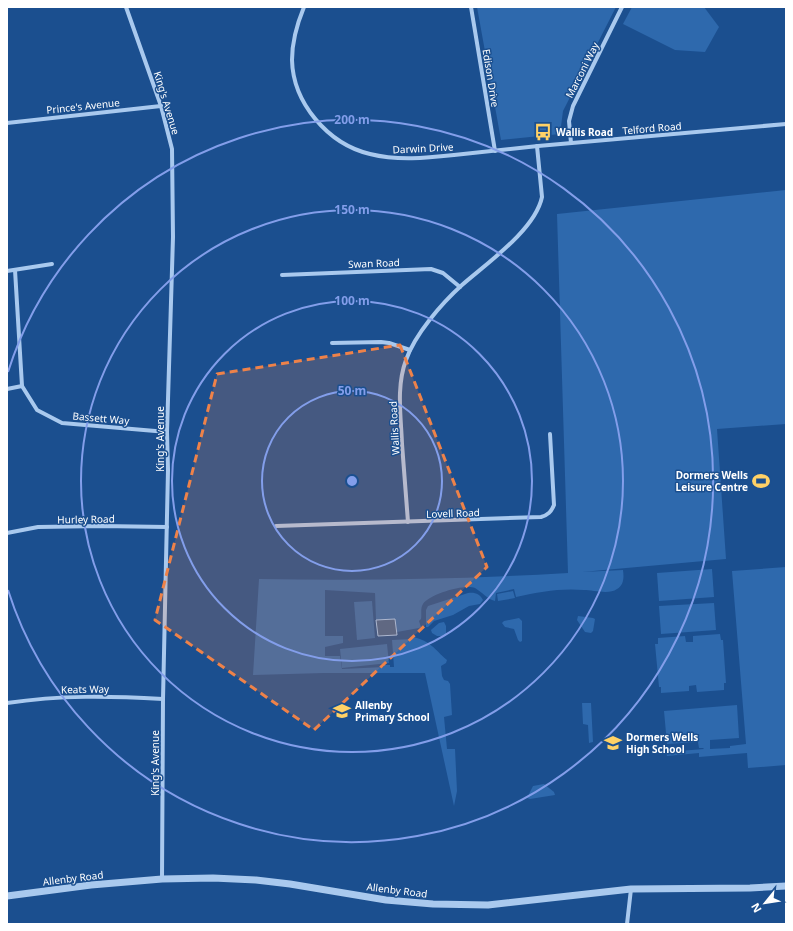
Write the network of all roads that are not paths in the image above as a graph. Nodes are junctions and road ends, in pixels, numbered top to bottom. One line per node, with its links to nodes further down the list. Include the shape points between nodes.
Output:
1 (126, 7): 5 (street, King's Avenue)
2 (304, 7): 10 (street, Darwin Drive, via 293,40 294,73 301,96 313,116 337,139 355,150 392,158 424,158)
3 (471, 7): 10 (street, Edison Drive)
4 (622, 7): 8 (street, Marconi Way, via 573,106 569,121)
5 (161, 106): 6 (street, Prince's Avenue); 20 (street, King's Avenue, via 172,149 173,189)
6 (7, 123)
7 (786, 124): 8 (street, Telford Road)
8 (571, 143): 9 (street, Telford Road)
9 (537, 146): 10 (street, Telford Road); 15 (street, Wallis Road, via 542,197 536,211 516,238)
10 (495, 151)
11 (52, 264): 12 (street)
12 (15, 270): 13 (street); 18 (street, Bassett Way)
13 (7, 271)
14 (282, 275): 15 (street, Swan Road, via 431,269 443,273)
15 (460, 287): 17 (street, Wallis Road, via 432,318)
16 (332, 343): 17 (street, via 381,342)
17 (410, 350): 22 (street, Wallis Road, via 403,370 400,394)
18 (22, 386): 19 (street); 20 (street, Bassett Way, via 37,410 62,423)
19 (7, 389)
20 (167, 432): 24 (street, King's Avenue)
21 (550, 434): 22 (street, Lovell Road, via 554,505 546,516)
22 (408, 522): 23 (street, Lovell Road)
23 (276, 526)
24 (167, 527): 25 (street, Hurley Road, via 38,527); 26 (street, King's Avenue)
25 (7, 533)
26 (163, 699): 27 (street, Keats Way, via 98,696 36,698); 28 (street, King's Avenue)
27 (7, 702)
28 (162, 880): 30 (street, Allenby Road, via 256,880 386,900 433,904 488,905); 31 (street, Allenby Road, via 91,885)
29 (786, 886): 30 (street, Allenby Road)
30 (631, 889): 32 (street)
31 (7, 896)
32 (627, 924)

